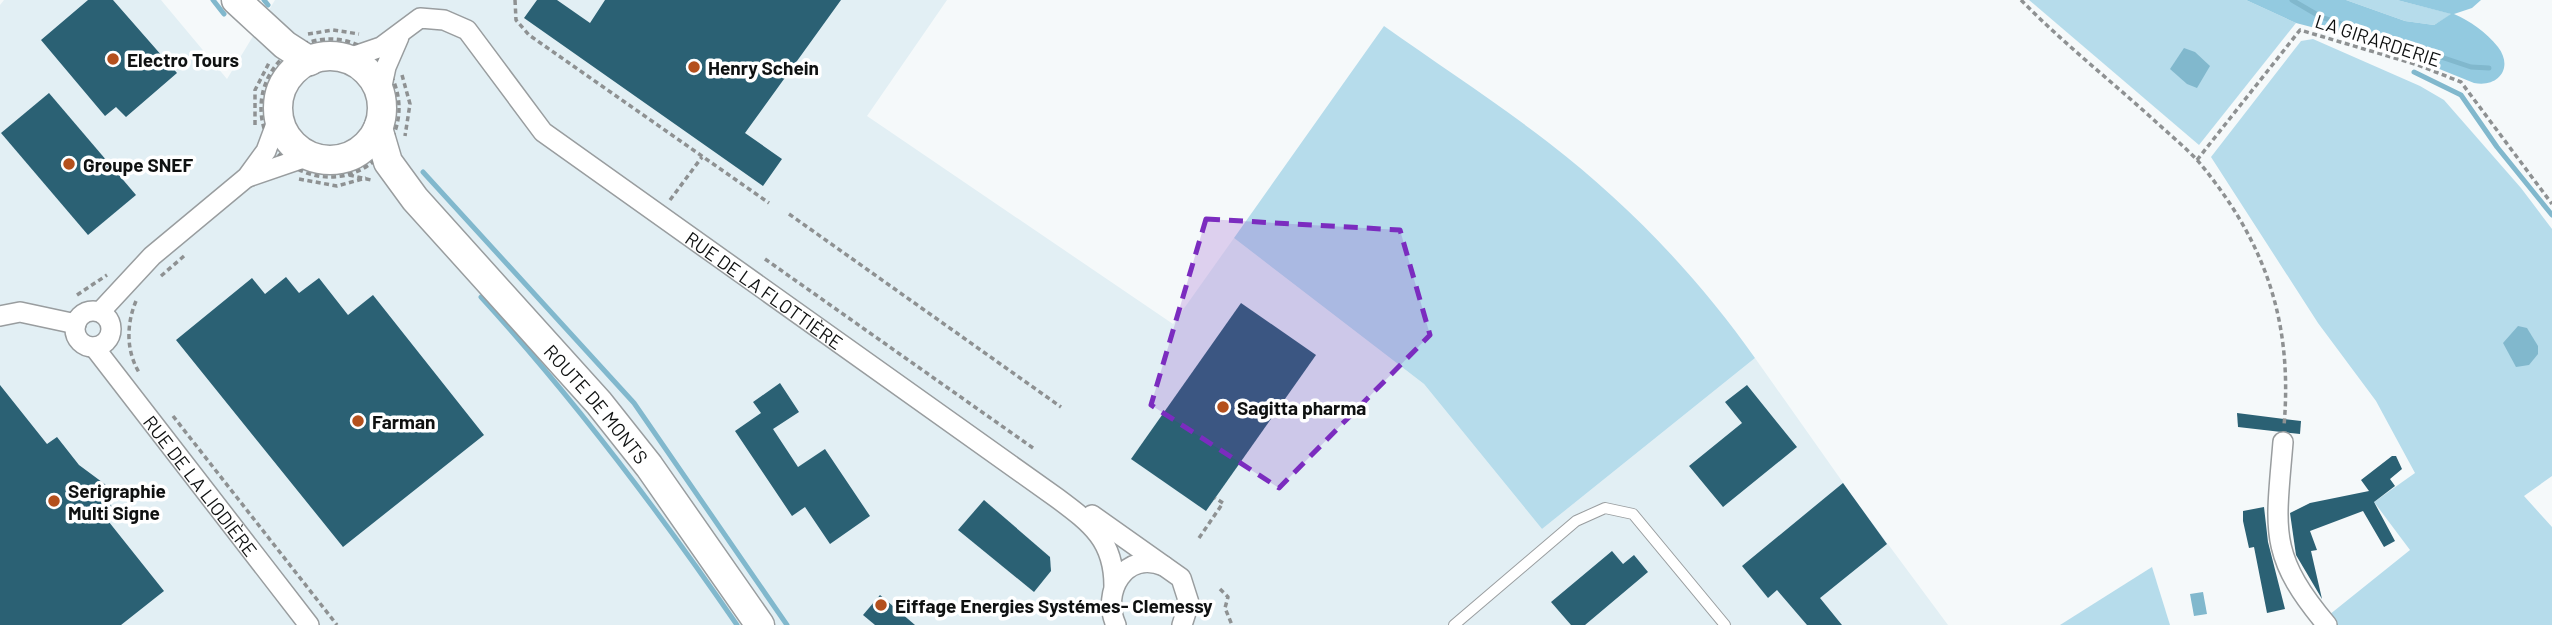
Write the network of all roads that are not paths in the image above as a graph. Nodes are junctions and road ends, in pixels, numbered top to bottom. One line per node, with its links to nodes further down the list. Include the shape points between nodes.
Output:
1 (241, 6): 5 (main road)
2 (419, 9): 3 (street, RUE DE LA FLOTTIÈRE); 16 (street, RUE DE LA FLOTTIÈRE, via 467,30 543,132)
3 (402, 30): 4 (street, RUE DE LA FLOTTIÈRE, via 381,47); 6 (street)
4 (362, 50): 5 (main road); 6 (main road)
5 (288, 59): 7 (main road)
6 (380, 95): 8 (main road)
7 (269, 129): 9 (main road, via 289,139); 10 (street)
8 (375, 153): 9 (main road); 21 (main road, ROUTE DE MONTS, via 388,162 415,199 599,403)
9 (295, 164): 10 (street)
10 (247, 177): 11 (street, via 152,256)
11 (100, 312): 13 (street, via 83,314); 14 (street, via 109,321 111,332 105,343)
12 (0, 316): 13 (street, via 20,313)
13 (76, 324): 14 (street, via 79,340)
14 (94, 347): 20 (street, RUE DE LA LIODIÈRE)
15 (2283, 442): 25 (street, via 2276,526 2283,557 2299,592)
16 (1068, 506): 17 (street, via 1093,516); 18 (street, RUE DE LA FLOTTIÈRE, via 1106,544)
17 (1171, 569): 18 (street, via 1146,563 1133,567); 19 (street, via 1187,590)
18 (1114, 586): 22 (street, RUE DE LA FLOTTIÈRE, via 1111,613)
19 (1187, 622)
20 (309, 625)
21 (760, 625)
22 (1116, 625)
23 (1454, 625): 24 (lane, via 1576,521 1605,508 1633,514)
24 (1725, 625)
25 (2327, 625)

